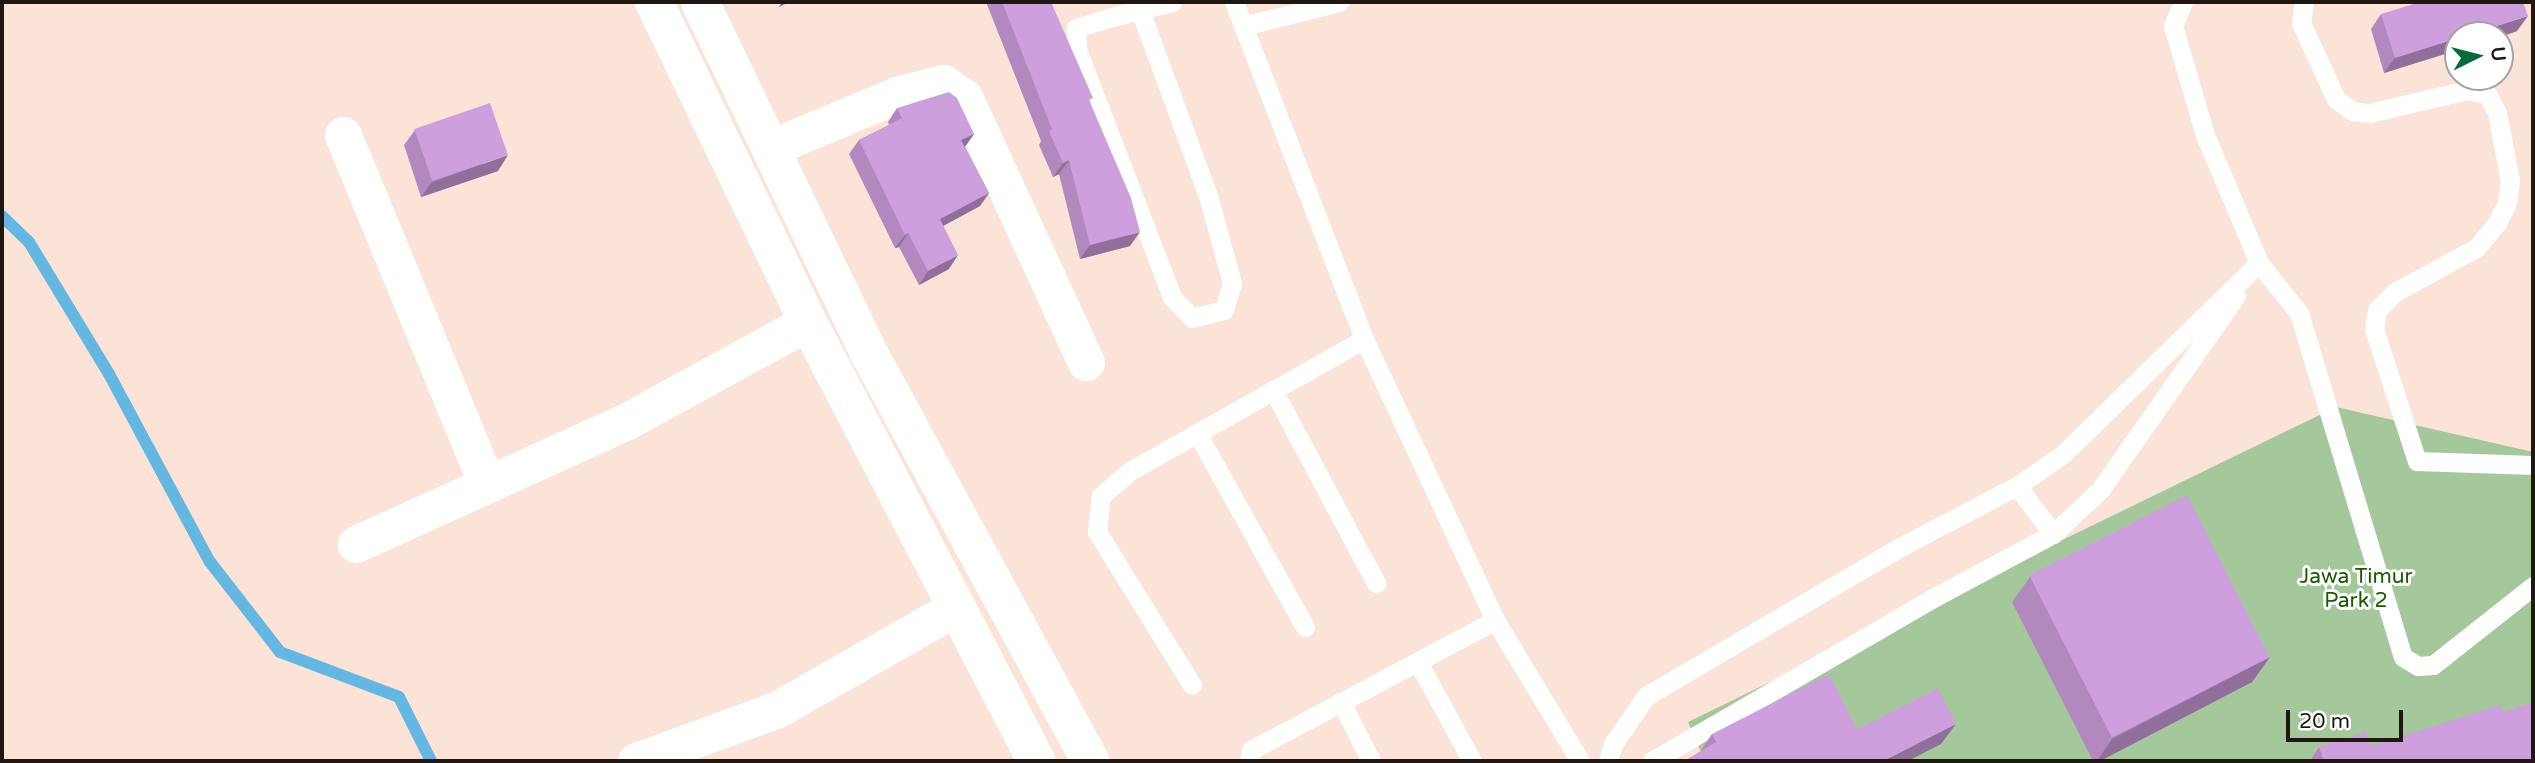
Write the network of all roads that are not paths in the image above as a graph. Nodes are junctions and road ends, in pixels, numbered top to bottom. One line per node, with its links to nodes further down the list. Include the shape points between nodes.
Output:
1 (654, 2): 13 (street)
2 (699, 2): 11 (street)
3 (1172, 2): 8 (lane)
4 (1234, 2): 9 (lane)
5 (1339, 2): 9 (lane)
6 (2183, 2): 12 (lane, via 2173,26 2179,51 2205,135)
7 (2304, 2): 18 (lane, via 2301,23 2336,99 2352,111 2369,113 2467,89 2487,94 2497,113 2510,181 2507,203 2497,223 2476,248 2395,292 2377,310 2374,329 2411,454 2417,461)
8 (1140, 10): 8 (lane, via 1076,28 1077,50 1172,298 1192,318 1224,310 1233,283 1209,199)
9 (1243, 26): 14 (lane)
10 (343, 135): 19 (street)
11 (770, 148): 15 (street, via 897,95 943,83 964,97); 33 (street, via 870,355)
12 (2259, 263): 20 (lane, via 2063,454); 21 (lane, via 2100,490); 24 (lane, via 2299,313 2403,657 2418,666 2433,665)
13 (808, 322): 19 (street, via 627,421); 25 (street)
14 (1364, 339): 16 (lane); 26 (lane)
15 (1086, 362)
16 (1273, 390): 17 (lane); 23 (lane)
17 (1197, 433): 27 (lane); 29 (lane, via 1130,471 1101,496 1097,532)
18 (2533, 465)
19 (487, 484): 22 (street)
20 (2017, 486): 21 (lane); 38 (lane, via 1902,546 1646,696 1613,744)
21 (2053, 534): 39 (lane)
22 (356, 544)
23 (1376, 583)
24 (2533, 586)
25 (957, 607): 31 (street, via 778,709); 32 (street)
26 (1495, 620): 28 (lane); 37 (lane)
27 (1305, 627)
28 (1418, 662): 30 (lane); 36 (lane)
29 (1192, 685)
30 (1341, 702): 34 (lane, via 1251,750); 35 (lane)
31 (636, 761)
32 (1037, 761)
33 (1090, 761)
34 (1249, 761)
35 (1371, 761)
36 (1472, 761)
37 (1580, 761)
38 (1608, 761)
39 (1652, 761)

